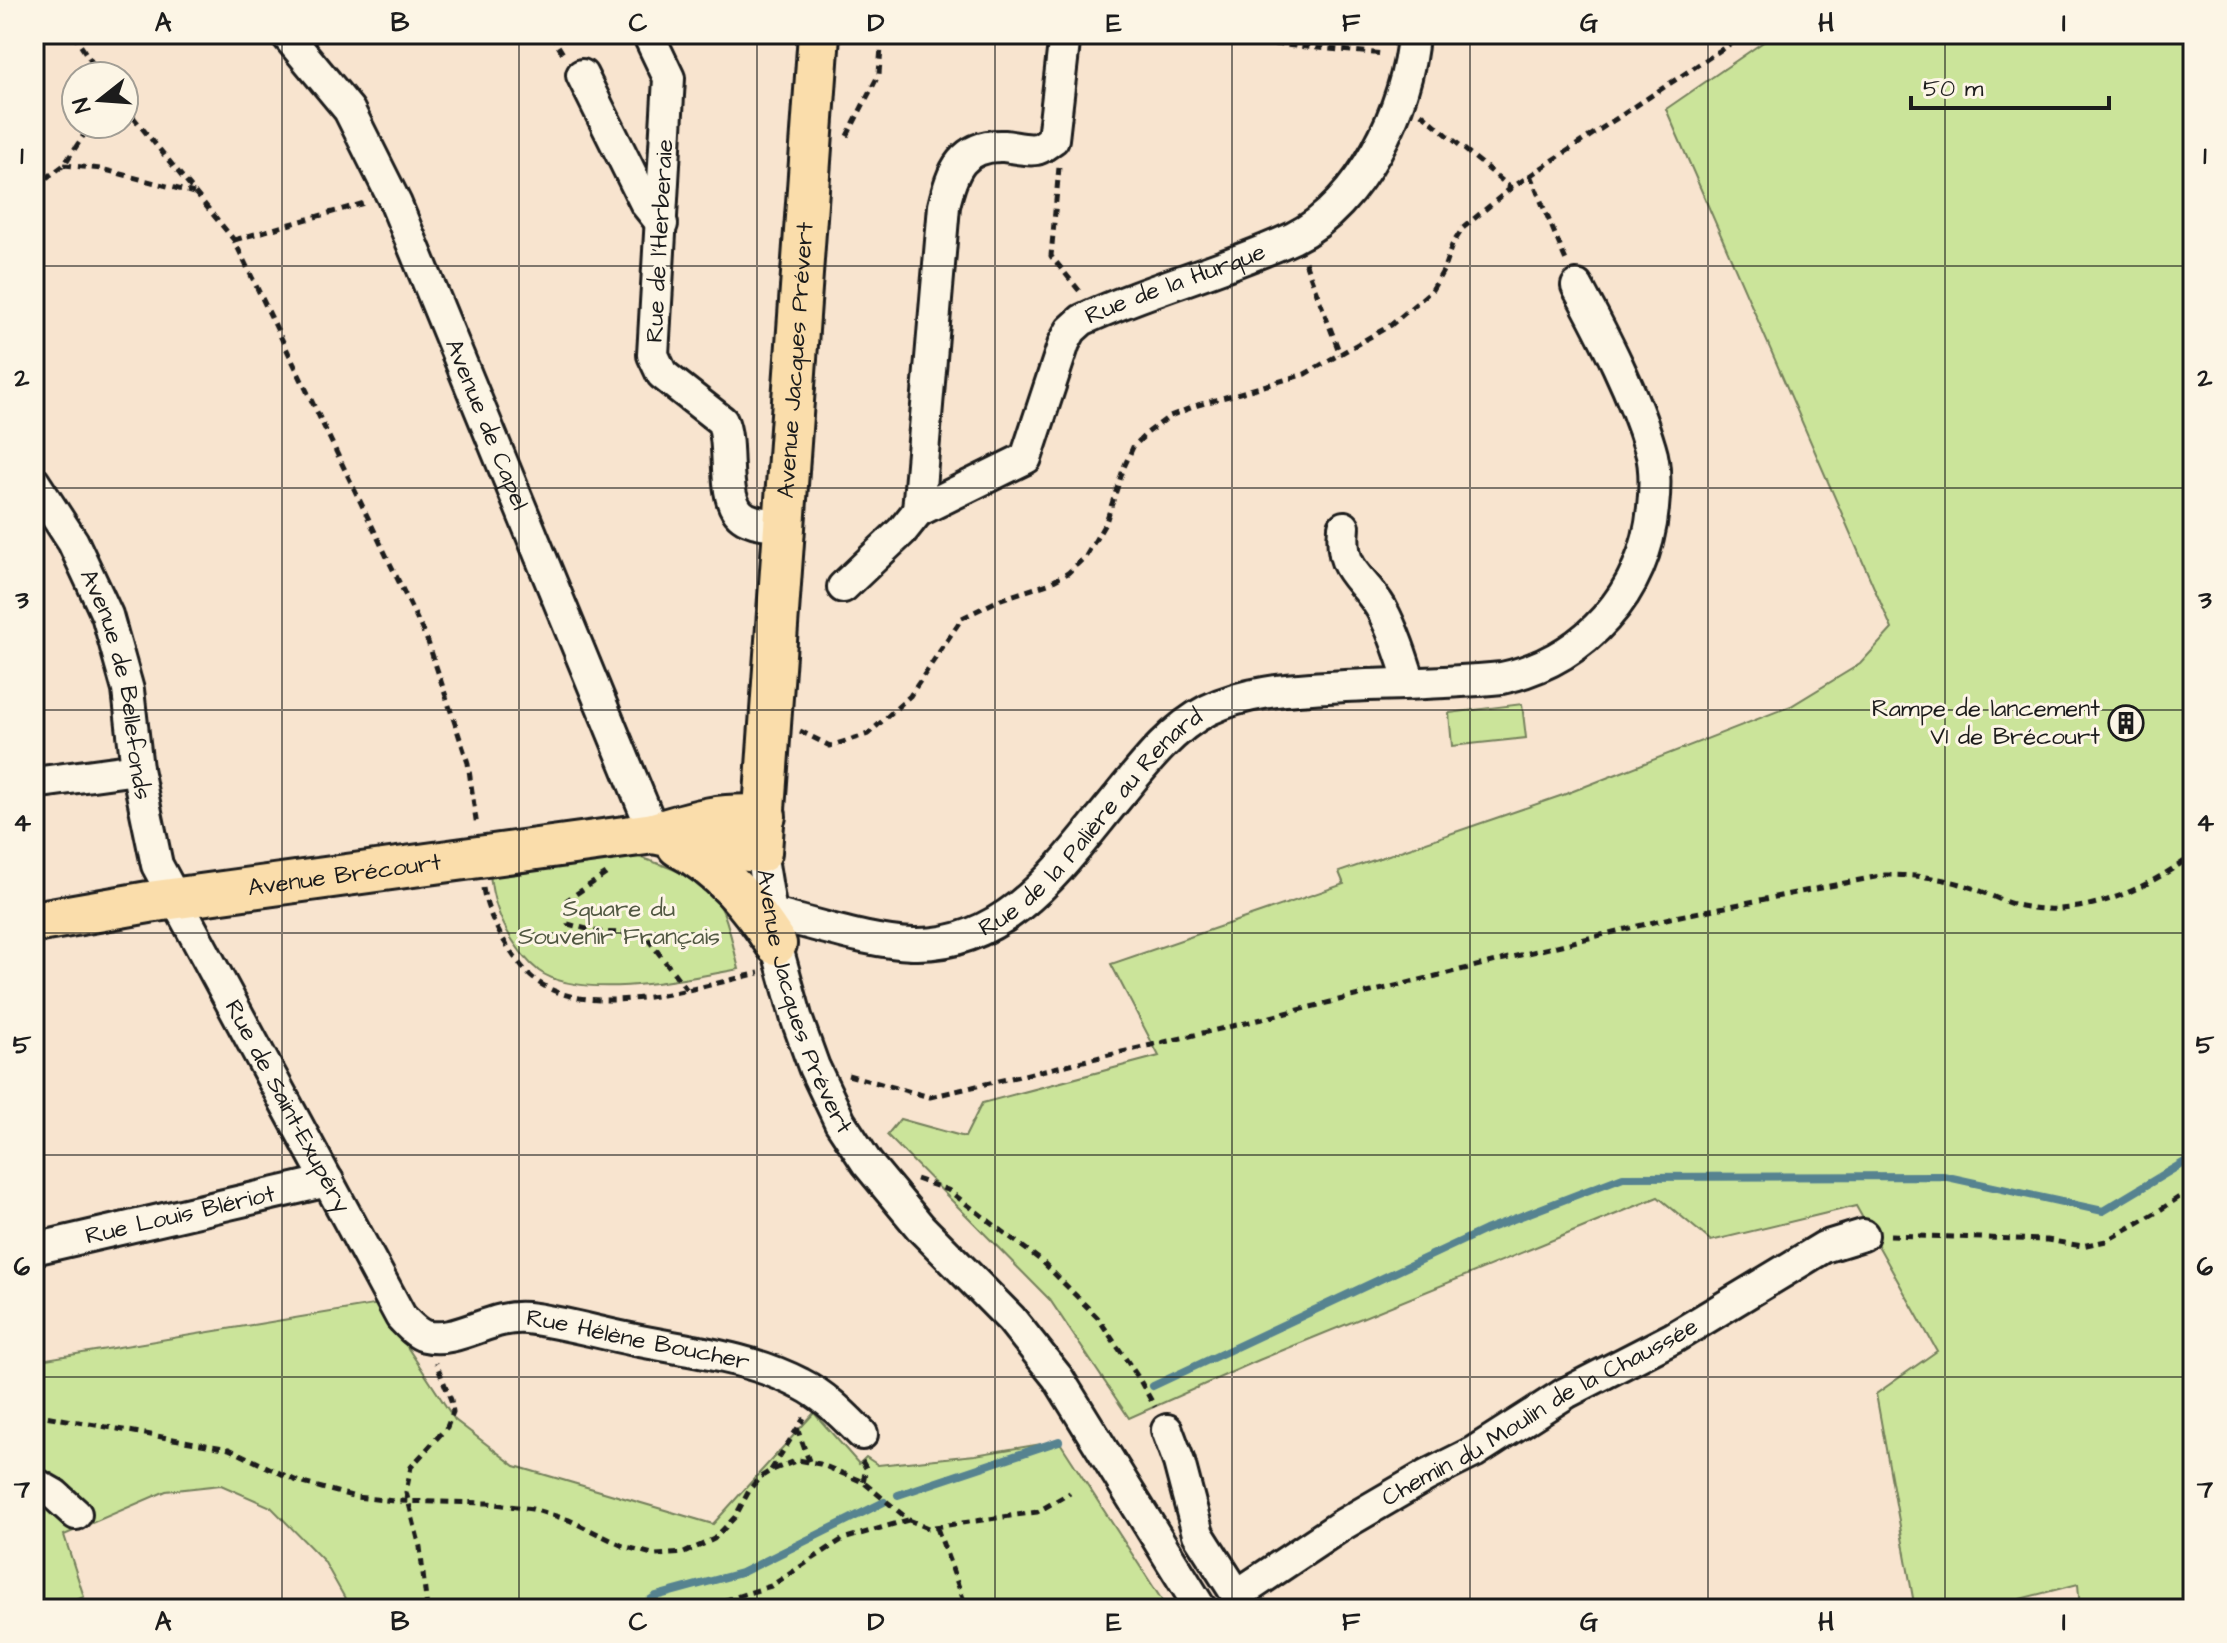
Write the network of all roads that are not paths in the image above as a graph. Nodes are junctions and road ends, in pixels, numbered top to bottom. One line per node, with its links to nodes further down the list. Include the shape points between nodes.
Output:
1 (286, 34): 19 (street, Avenue de Capel, via 349,110 392,195)
2 (648, 34): 8 (street, Rue de l'Herberaie)
3 (672, 34): 8 (street, Rue de l'Herberaie)
4 (819, 34): 13 (main road, Avenue Jacques Prévert)
5 (1065, 34): 12 (street, via 1053,139 1037,149 984,147 958,165 950,179)
6 (1412, 45): 12 (street, Rue de la Hurque, via 1402,97 1379,147 1335,207 1295,237 1097,313 1071,330 1026,458)
7 (582, 75): 9 (street, via 646,204)
8 (669, 78): 9 (street, Rue de l'Herberaie)
9 (662, 224): 13 (street, Rue de l'Herberaie, via 653,355 662,374 722,421 730,496 737,511 744,518)
10 (1577, 286): 16 (street, Rue de la Palière au Renard, via 1651,450 1651,533 1635,576 1607,618 1547,663 1502,678)
11 (34, 482): 17 (street, Avenue de Bellefonds, via 73,542 107,615 128,690)
12 (918, 511): 15 (street, Rue de la Hurque)
13 (785, 525): 20 (main road, Avenue Jacques Prévert)
14 (1344, 527): 16 (street, via 1342,546 1349,569 1379,605)
15 (843, 587)
16 (1410, 683): 23 (street, Rue de la Palière au Renard, via 1282,690 1206,711 1158,749 1038,890 994,924 944,942)
17 (137, 769): 18 (street); 21 (street, Avenue de Bellefonds, via 157,865)
18 (34, 783)
19 (654, 833): 20 (main road, Avenue Brécourt, via 719,815); 21 (main road, Avenue Brécourt); 23 (main road, via 715,870)
20 (763, 834): 23 (street, Avenue Jacques Prévert)
21 (173, 898): 22 (main road, Avenue Brécourt); 24 (street, Rue de Saint-Exupéry)
22 (34, 922)
23 (776, 942): 33 (street, Avenue Jacques Prévert, via 797,1020 840,1122 921,1228 1033,1344)
24 (328, 1181): 26 (street, Rue Louis Blériot); 27 (street, Rue de Saint-Exupéry, via 401,1317)
25 (1863, 1235): 32 (street, Chemin du Moulin de la Chaussée, via 1824,1247 1342,1525)
26 (34, 1249)
27 (425, 1336): 29 (street, Rue Hélène Boucher, via 453,1335 493,1320 529,1318 733,1360 769,1370 819,1395)
28 (1167, 1430): 32 (street, via 1198,1534)
29 (860, 1445)
30 (34, 1483): 31 (street)
31 (76, 1514)
32 (1241, 1602)
33 (1201, 1609)

